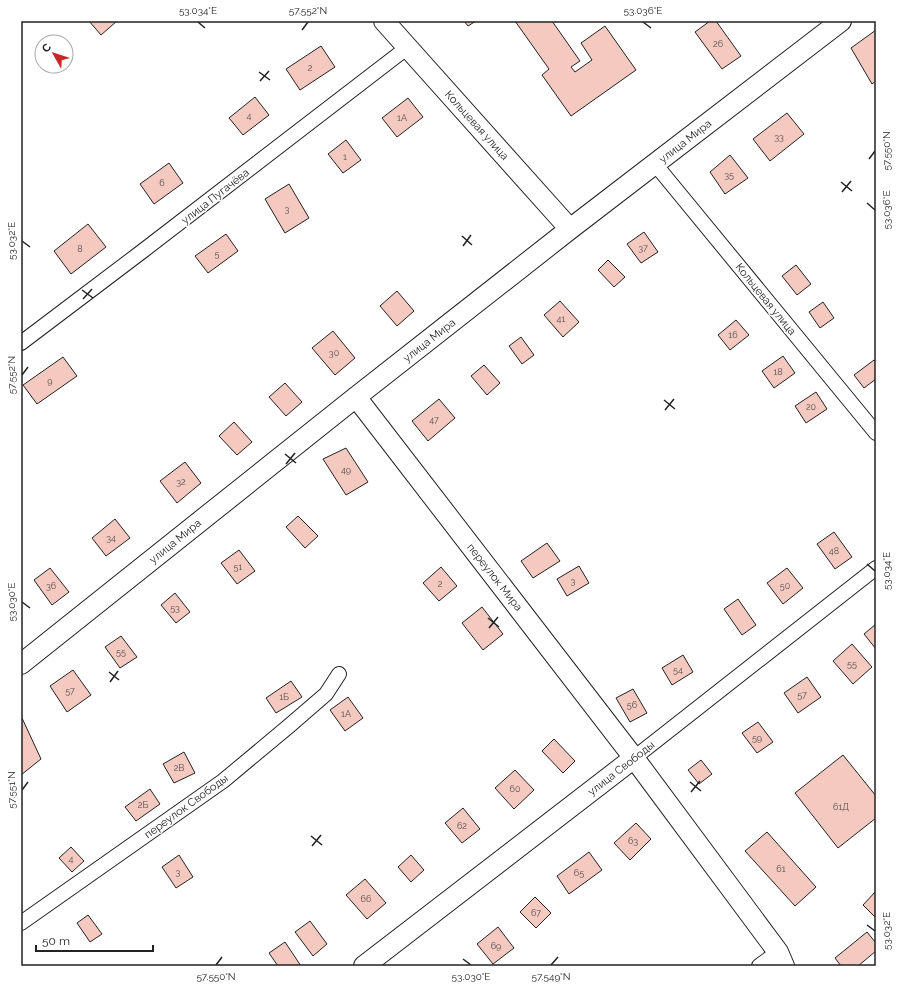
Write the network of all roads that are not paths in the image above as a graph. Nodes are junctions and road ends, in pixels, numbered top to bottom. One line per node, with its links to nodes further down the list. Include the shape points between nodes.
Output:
1 (384, 21): 3 (street, Кольцевая улица)
2 (841, 21): 4 (street, улица Мира)
3 (408, 47): 5 (street, Кольцевая улица); 6 (street, улица Пугачёва)
4 (655, 164): 5 (street, улица Мира); 8 (street, Кольцевая улица)
5 (570, 229): 7 (street, улица Мира)
6 (21, 343)
7 (356, 397): 10 (street, улица Мира); 12 (street, переулок Мира)
8 (876, 433)
9 (876, 568): 12 (street, улица Свободы)
10 (21, 664)
11 (339, 674): 13 (street, переулок Свободы, via 326,694 223,781)
12 (634, 758): 14 (street, переулок Мира); 15 (street, улица Свободы)
13 (21, 923)
14 (781, 959): 16 (street)
15 (364, 966)
16 (759, 966)

